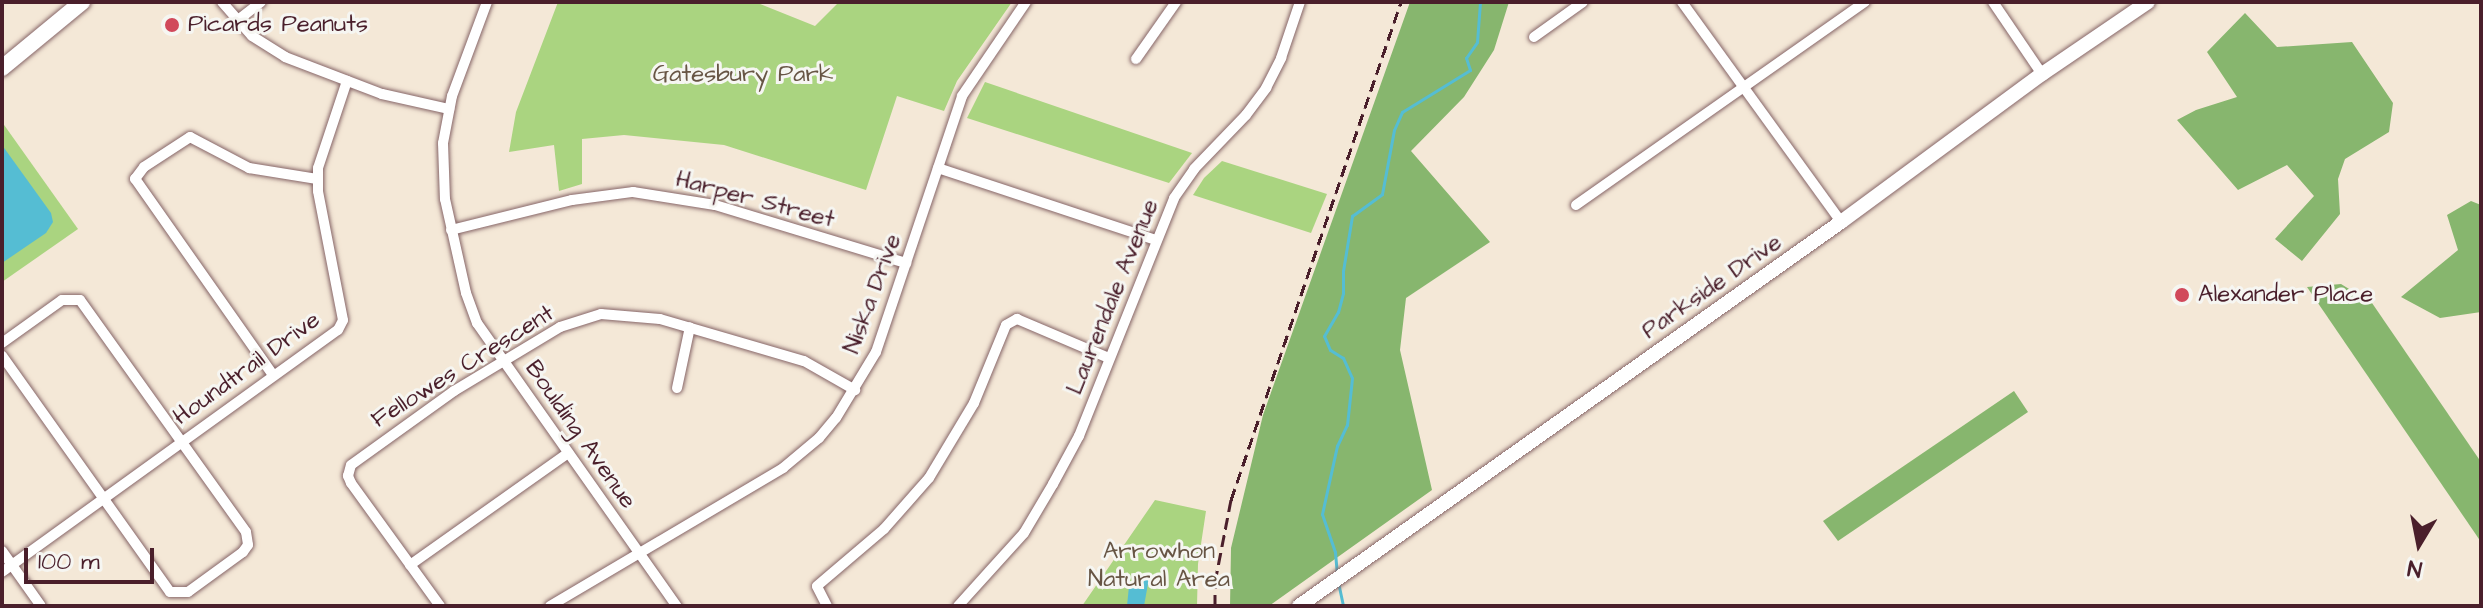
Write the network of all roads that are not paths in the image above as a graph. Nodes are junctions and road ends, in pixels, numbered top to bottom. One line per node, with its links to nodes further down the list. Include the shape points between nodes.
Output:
1 (82, 2): 16 (main road)
2 (222, 2): 13 (street)
3 (261, 2): 13 (street)
4 (487, 2): 20 (street, Boulding Avenue)
5 (1026, 2): 21 (street, Niska Drive, via 967,86)
6 (1176, 2): 15 (street)
7 (1300, 2): 26 (street, Laurendale Avenue, via 1266,88 1187,178)
8 (1583, 2): 14 (street)
9 (1682, 2): 19 (street)
10 (1865, 2): 19 (street)
11 (1993, 2): 17 (street)
12 (2148, 2): 17 (main road, Parkside Drive)
13 (238, 20): 18 (street, via 271,49)
14 (1534, 37)
15 (1136, 59)
16 (2, 68)
17 (2042, 74): 24 (main road, Parkside Drive)
18 (347, 81): 20 (street); 22 (street, Houndtrail Drive, via 321,150)
19 (1744, 90): 23 (street); 24 (street)
20 (449, 109): 25 (street, Boulding Avenue, via 443,179)
21 (938, 168): 26 (street); 27 (street, Niska Drive)
22 (317, 179): 33 (street, Houndtrail Drive, via 343,320 334,334); 33 (street, via 249,168 190,137 144,167 135,179)
23 (1576, 205)
24 (1841, 222): 49 (main road, Parkside Drive)
25 (451, 230): 27 (street, Harper Street, via 572,200 633,192 715,205); 32 (street, Boulding Avenue, via 472,312)
26 (1156, 240): 31 (street, Laurendale Avenue)
27 (906, 263): 35 (street, Niska Drive, via 876,352)
28 (690, 327): 32 (street, Fellowes Crescent, via 647,317 588,317); 34 (street); 35 (street, Fellowes Crescent, via 804,361)
29 (2, 343): 36 (street, via 62,300 80,300)
30 (2, 356): 38 (street)
31 (1109, 358): 47 (street, via 1017,319 1006,325 974,403 929,478 884,529 817,586); 48 (street, Laurendale Avenue, via 1079,436 1046,497 1024,533)
32 (503, 360): 37 (street, Boulding Avenue); 41 (street, Fellowes Crescent, via 351,465 351,483)
33 (273, 375): 36 (street, Houndtrail Drive)
34 (677, 388)
35 (855, 390): 40 (street, Niska Drive, via 819,438 783,468)
36 (182, 441): 38 (street, Houndtrail Drive); 38 (street, via 246,532 248,545 240,555 188,592 175,595)
37 (568, 453): 40 (street, Boulding Avenue); 41 (street)
38 (102, 498): 42 (street, Houndtrail Drive)
39 (2, 551): 42 (street)
40 (640, 552): 45 (street, Niska Drive); 46 (street, Boulding Avenue)
41 (410, 565): 44 (street, Fellowes Crescent)
42 (7, 568): 43 (street)
43 (41, 606)
44 (440, 606)
45 (550, 606)
46 (677, 606)
47 (827, 606)
48 (958, 606)
49 (1299, 606)

